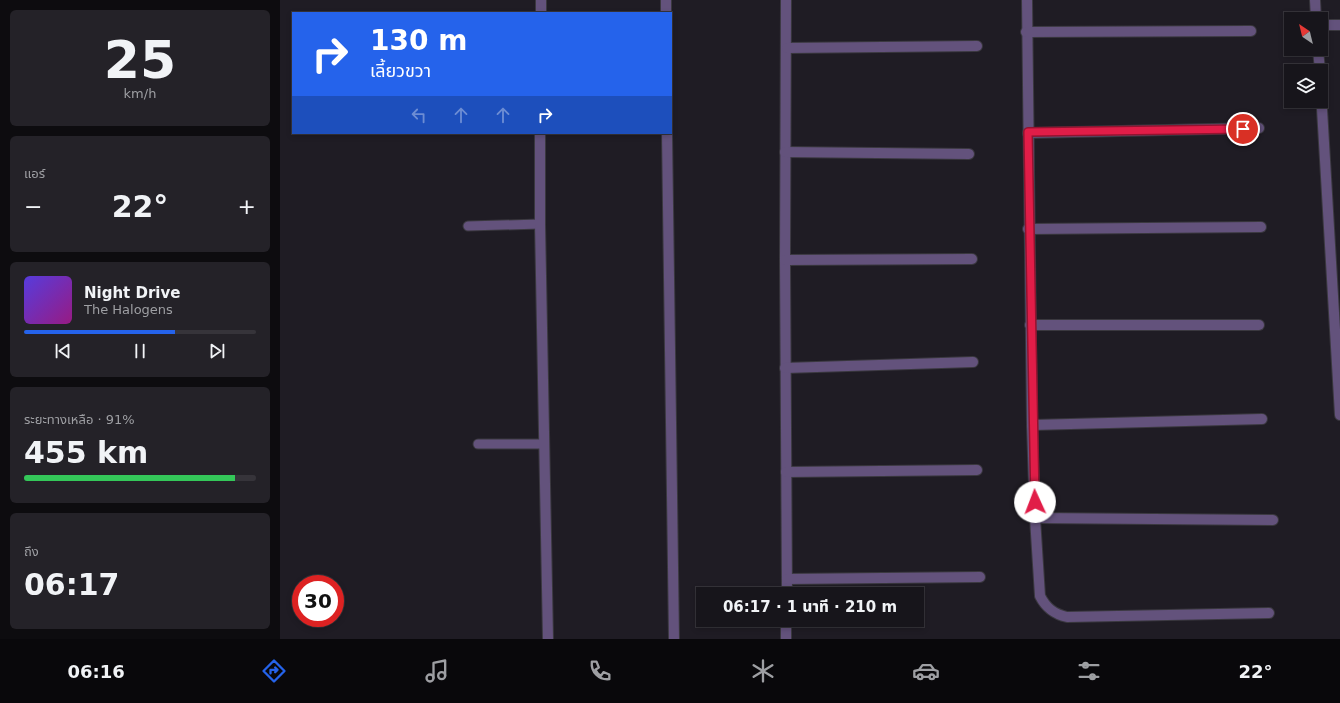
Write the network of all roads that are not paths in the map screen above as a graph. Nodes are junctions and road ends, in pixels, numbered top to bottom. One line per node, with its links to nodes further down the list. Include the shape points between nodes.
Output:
1 (541, 0): 6 (street)
2 (666, 0): 7 (street)
3 (786, 0): 14 (street)
4 (1027, 0): 12 (street)
5 (1315, 0): 8 (street)
6 (541, 12)
7 (666, 12)
8 (1316, 12)
9 (1328, 25): 10 (street)
10 (1340, 25)
11 (1251, 31): 12 (street)
12 (1026, 32): 17 (street)
13 (977, 46): 14 (street)
14 (787, 48): 20 (street)
15 (1322, 108): 32 (street)
16 (1258, 128): 17 (street)
17 (1028, 132): 25 (street)
18 (540, 134): 22 (street)
19 (667, 134): 47 (street)
20 (785, 152): 21 (street); 27 (street)
21 (969, 154)
22 (540, 224): 23 (lane); 36 (street)
23 (468, 226)
24 (1261, 227): 25 (street)
25 (1028, 229): 28 (street)
26 (972, 259): 27 (street)
27 (785, 260): 31 (street)
28 (1030, 325): 29 (street); 34 (street)
29 (1259, 325)
30 (973, 362): 31 (street)
31 (785, 368): 38 (street)
32 (1340, 415)
33 (1262, 419): 34 (street)
34 (1032, 425): 39 (street)
35 (478, 444): 36 (lane)
36 (544, 444): 46 (street)
37 (977, 470): 38 (street)
38 (786, 472): 42 (street)
39 (1035, 518): 40 (street); 44 (street, via 1040,596 1055,614 1067,617)
40 (1273, 520)
41 (980, 577): 42 (street)
42 (787, 579): 43 (street)
43 (786, 587)
44 (1269, 613)
45 (786, 627): 48 (street)
46 (548, 639)
47 (674, 639)
48 (786, 639)

